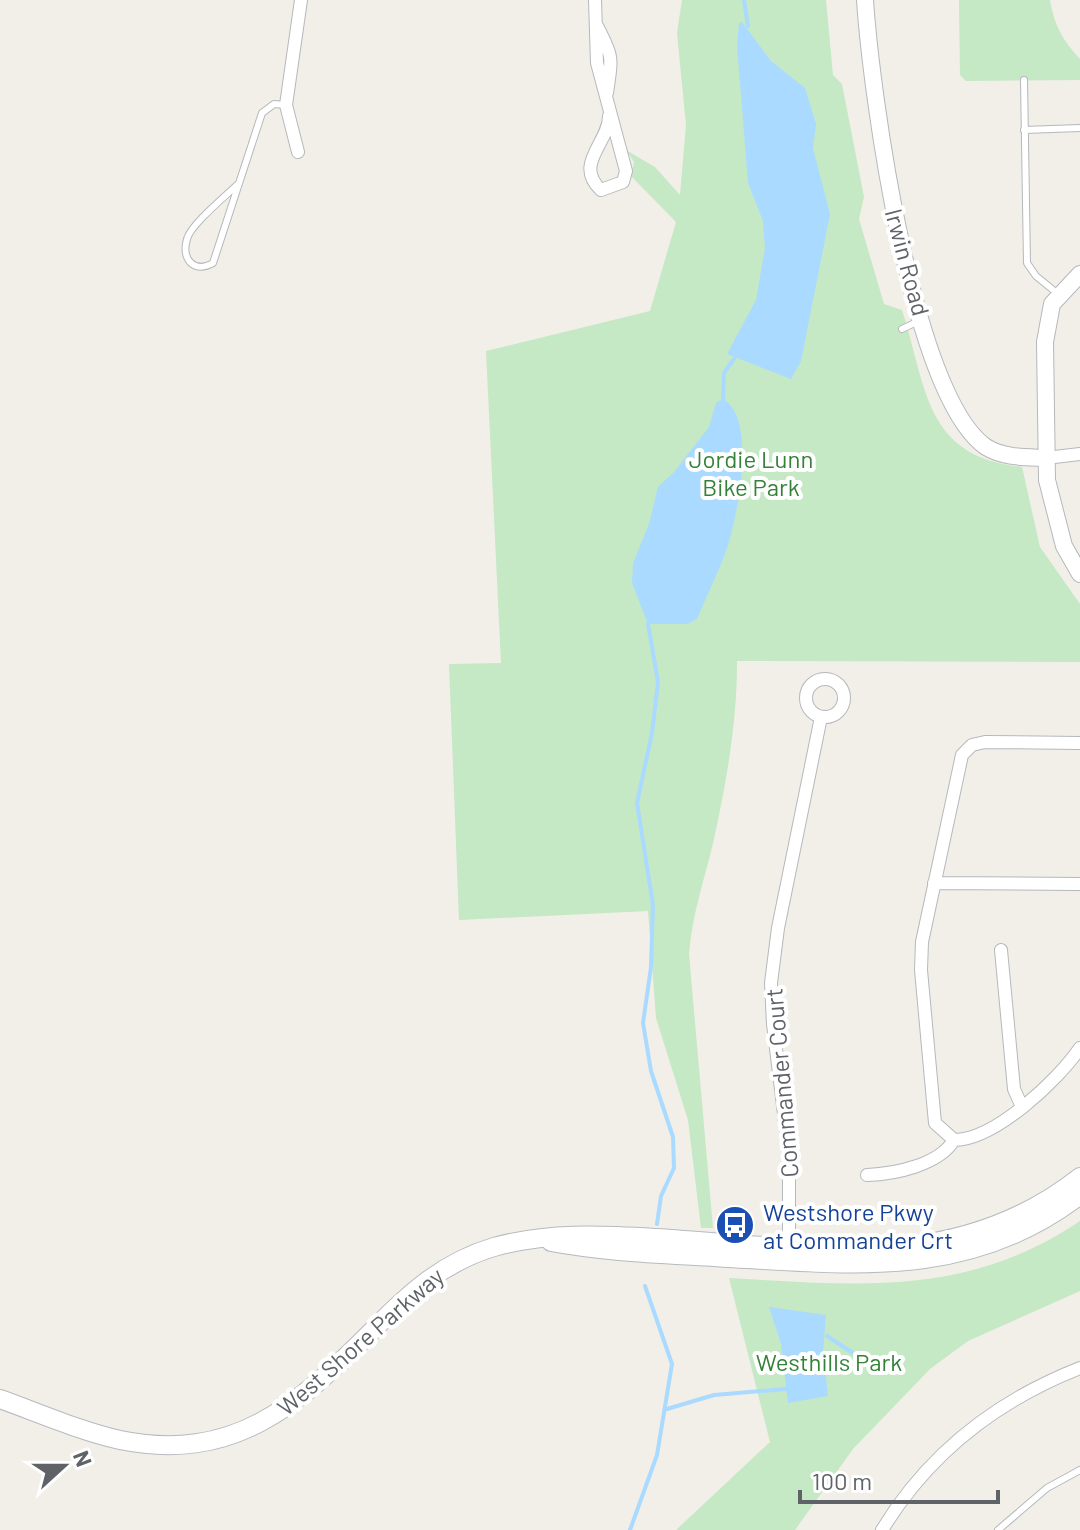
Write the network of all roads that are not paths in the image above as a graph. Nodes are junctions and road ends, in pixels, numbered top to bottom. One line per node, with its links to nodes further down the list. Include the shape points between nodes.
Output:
1 (301, 0): 5 (street)
2 (595, 0): 6 (street, via 595,22 612,57)
3 (865, 0): 13 (street, Irwin Road, via 884,165)
4 (1024, 80): 8 (lane)
5 (286, 105): 9 (street); 10 (lane, via 274,104 262,113)
6 (609, 116): 6 (street, via 609,133 592,153 589,169 601,190 623,182 626,171)
7 (1080, 128): 8 (lane)
8 (1024, 130): 12 (lane, via 1027,263)
9 (298, 152)
10 (239, 183): 10 (lane, via 213,263 195,267 185,249 188,235)
11 (1080, 274): 12 (street)
12 (1058, 294): 16 (street, via 1046,323)
13 (923, 319): 14 (lane); 16 (street, Irwin Road, via 938,372 974,440 1007,456)
14 (902, 329)
15 (1080, 454): 16 (street)
16 (1046, 458): 17 (street, via 1056,523)
17 (1080, 574)
18 (821, 717): 29 (street, Commander Court, via 771,983 787,1130)
19 (1080, 743): 20 (street, via 985,742 966,749 958,765)
20 (934, 883): 21 (street); 25 (street, via 921,970 934,1115 938,1128)
21 (1080, 884)
22 (1001, 950): 24 (street, via 1014,1089)
23 (1080, 1048): 24 (street)
24 (1022, 1107): 25 (street, via 978,1134)
25 (954, 1140): 26 (street, via 942,1156)
26 (867, 1175)
27 (1080, 1177): 29 (main road, West Shore Parkway, via 1029,1212 947,1241 896,1250)
28 (1080, 1195): 29 (main road, West Shore Parkway, via 1021,1231 957,1254 895,1265)
29 (788, 1254): 31 (main road, West Shore Parkway, via 624,1252 536,1240 494,1247 446,1266 413,1289 292,1406 256,1427 213,1442 167,1447 118,1439)
30 (1080, 1368): 33 (street, via 1032,1388 975,1424 922,1474)
31 (0, 1399)
32 (1080, 1470): 34 (lane, via 1047,1488)
33 (882, 1530)
34 (998, 1530)

